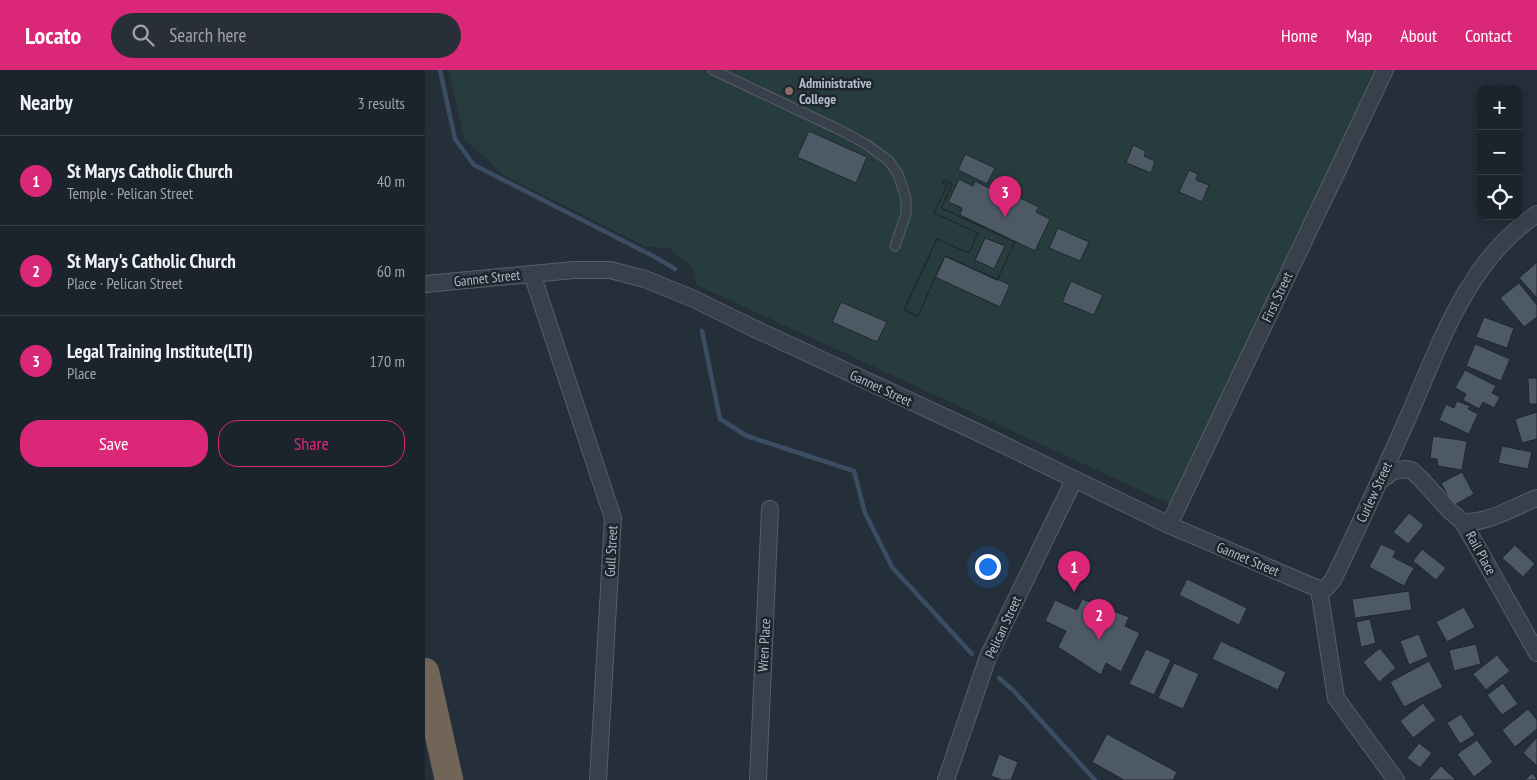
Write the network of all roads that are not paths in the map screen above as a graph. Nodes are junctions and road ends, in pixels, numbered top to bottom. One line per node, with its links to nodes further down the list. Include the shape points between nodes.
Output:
1 (713, 70): 4 (lane, via 840,130 889,161 907,198 906,214)
2 (1385, 70): 12 (street, First Street)
3 (1537, 214): 8 (street, Curlew Street, via 1519,226 1495,250 1471,282 1452,317)
4 (895, 246)
5 (533, 274): 6 (street, Gannet Street); 7 (street, Gannet Street, via 610,270 645,279 694,299); 17 (street, Gull Street, via 613,518)
6 (425, 284)
7 (1074, 480): 12 (street, Gannet Street); 19 (street, Pelican Street, via 988,656)
8 (1380, 481): 11 (street, Rail Place, via 1393,471 1411,470); 13 (street, Curlew Street, via 1333,580 1326,588)
9 (1537, 498): 11 (street, via 1496,516)
10 (770, 509): 18 (street, Wren Place)
11 (1463, 522): 14 (street, Rail Place)
12 (1169, 525): 13 (street, Gannet Street)
13 (1319, 589): 20 (street, via 1336,698)
14 (1537, 653)
15 (425, 672): 16 (highway)
16 (449, 780)
17 (598, 780)
18 (758, 780)
19 (946, 780)
20 (1396, 780)

